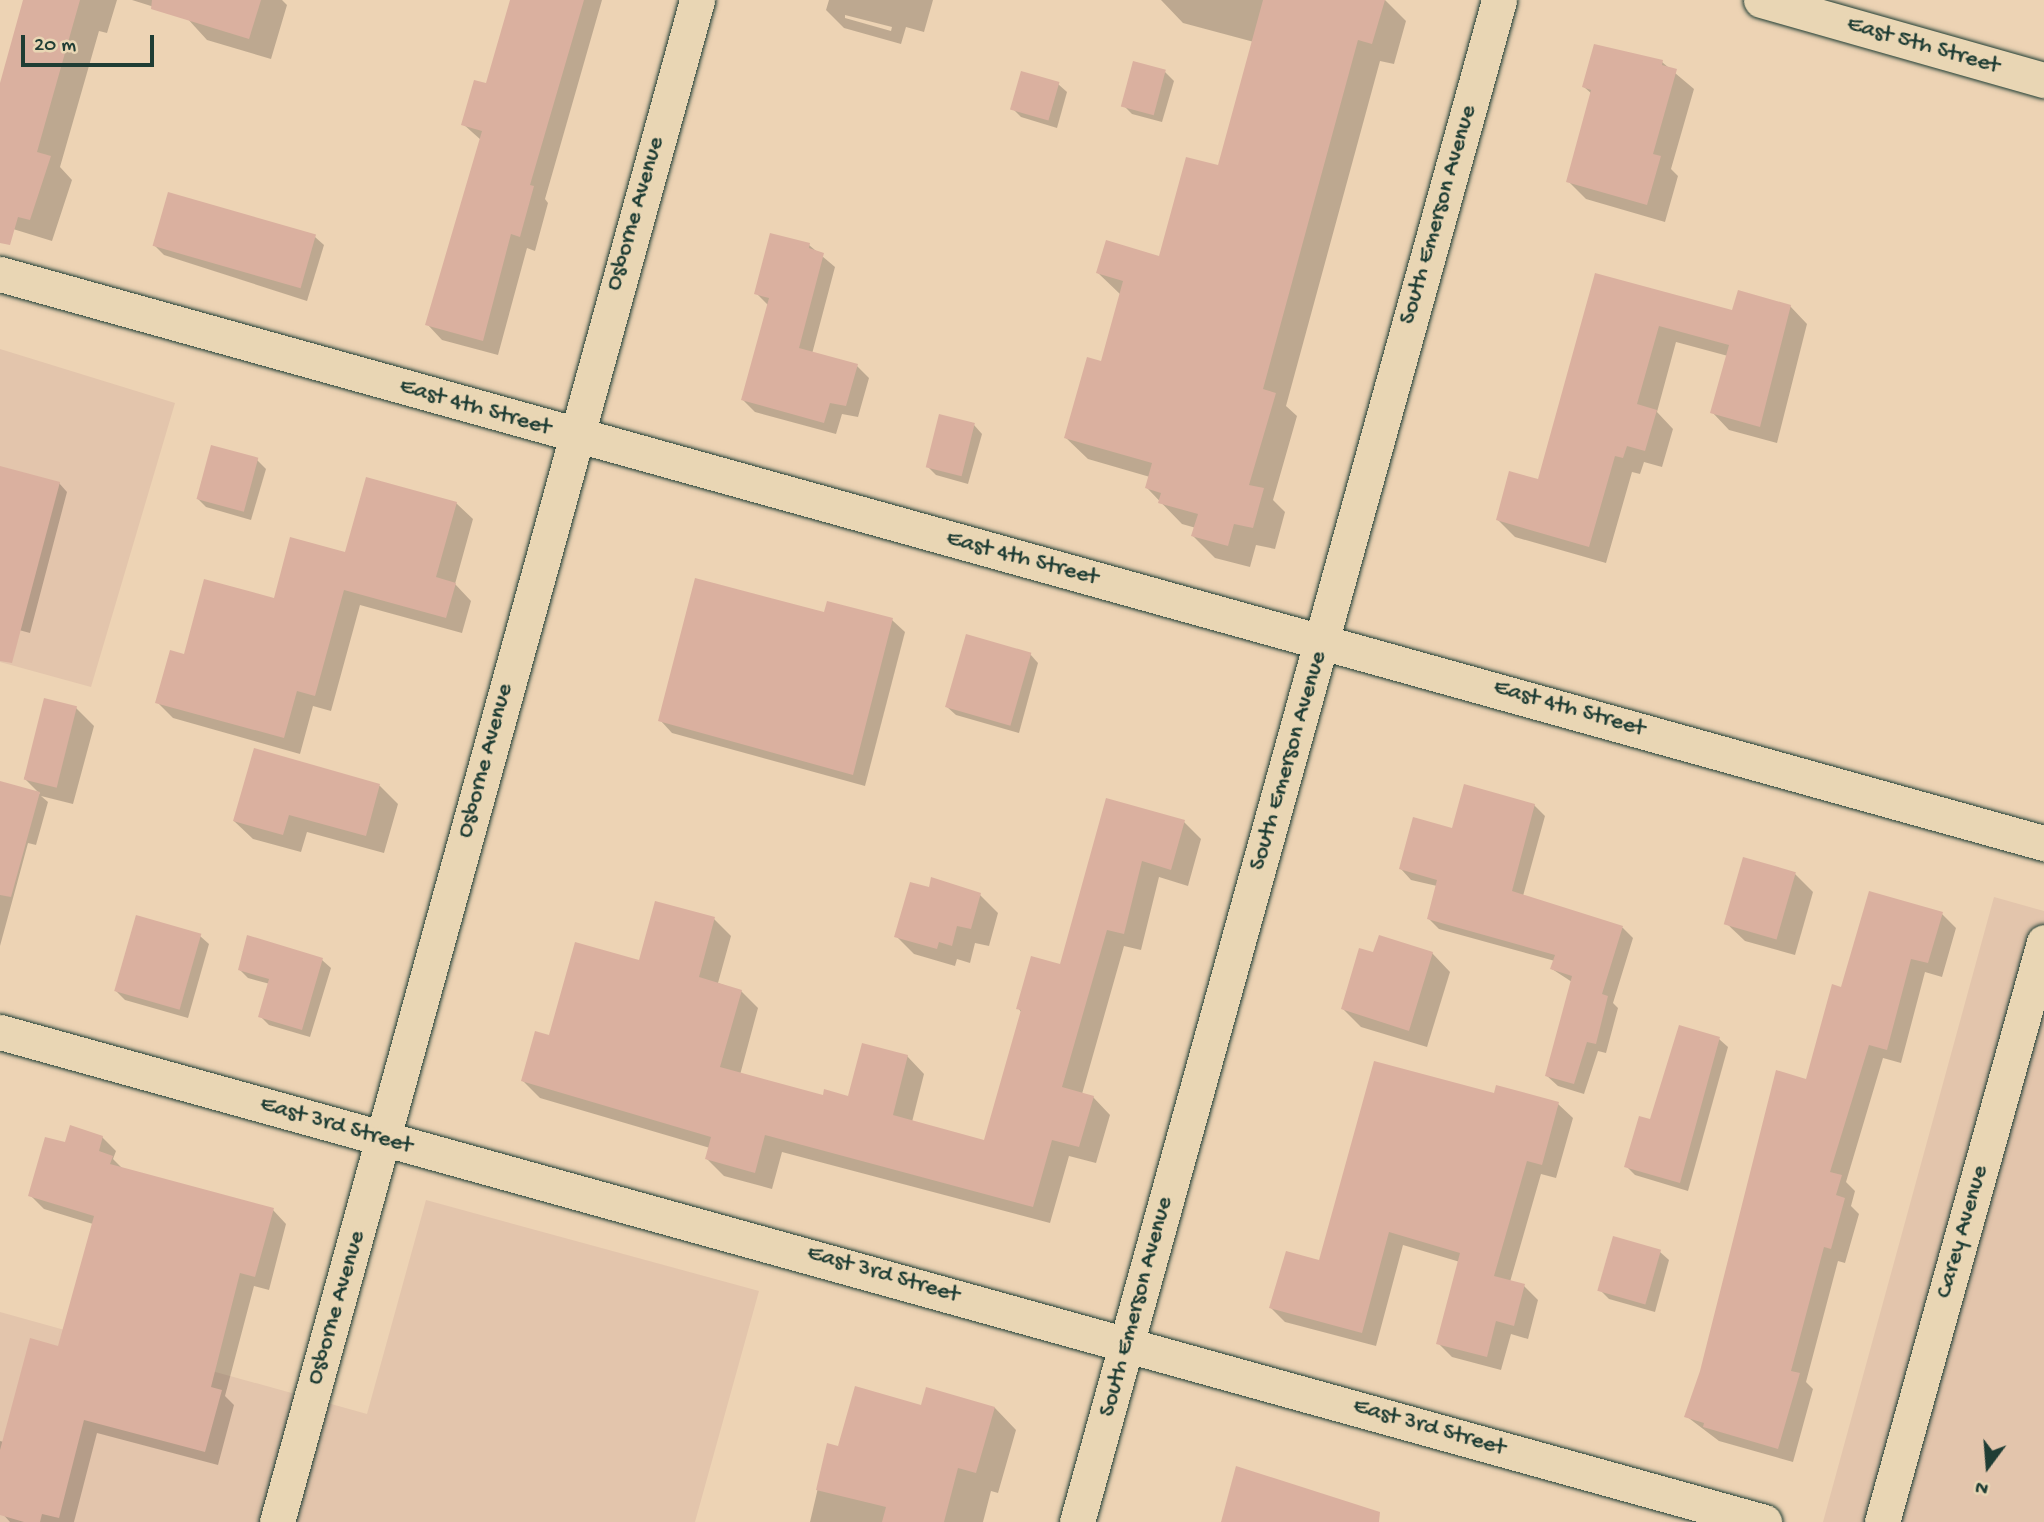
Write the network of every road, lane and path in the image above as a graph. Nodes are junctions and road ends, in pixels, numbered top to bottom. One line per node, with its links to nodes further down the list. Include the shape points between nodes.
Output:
1 (697, 0): 6 (street, Osborne Avenue)
2 (1499, 0): 7 (street, South Emerson Avenue)
3 (1761, 0): 4 (street, East 5th Street)
4 (2044, 80)
5 (0, 274): 6 (street, East 4th Street)
6 (574, 436): 7 (street, East 4th Street); 11 (street, Osborne Avenue)
7 (1322, 639): 8 (street, East 4th Street); 12 (street, South Emerson Avenue)
8 (2044, 843)
9 (2044, 942): 16 (street, Carey Avenue)
10 (0, 1032): 11 (street, East 3rd Street)
11 (384, 1140): 12 (street, East 3rd Street); 13 (street, Osborne Avenue)
12 (1127, 1343): 14 (street, South Emerson Avenue); 15 (street, East 3rd Street)
13 (277, 1522)
14 (1077, 1522)
15 (1764, 1522)
16 (1882, 1522)

